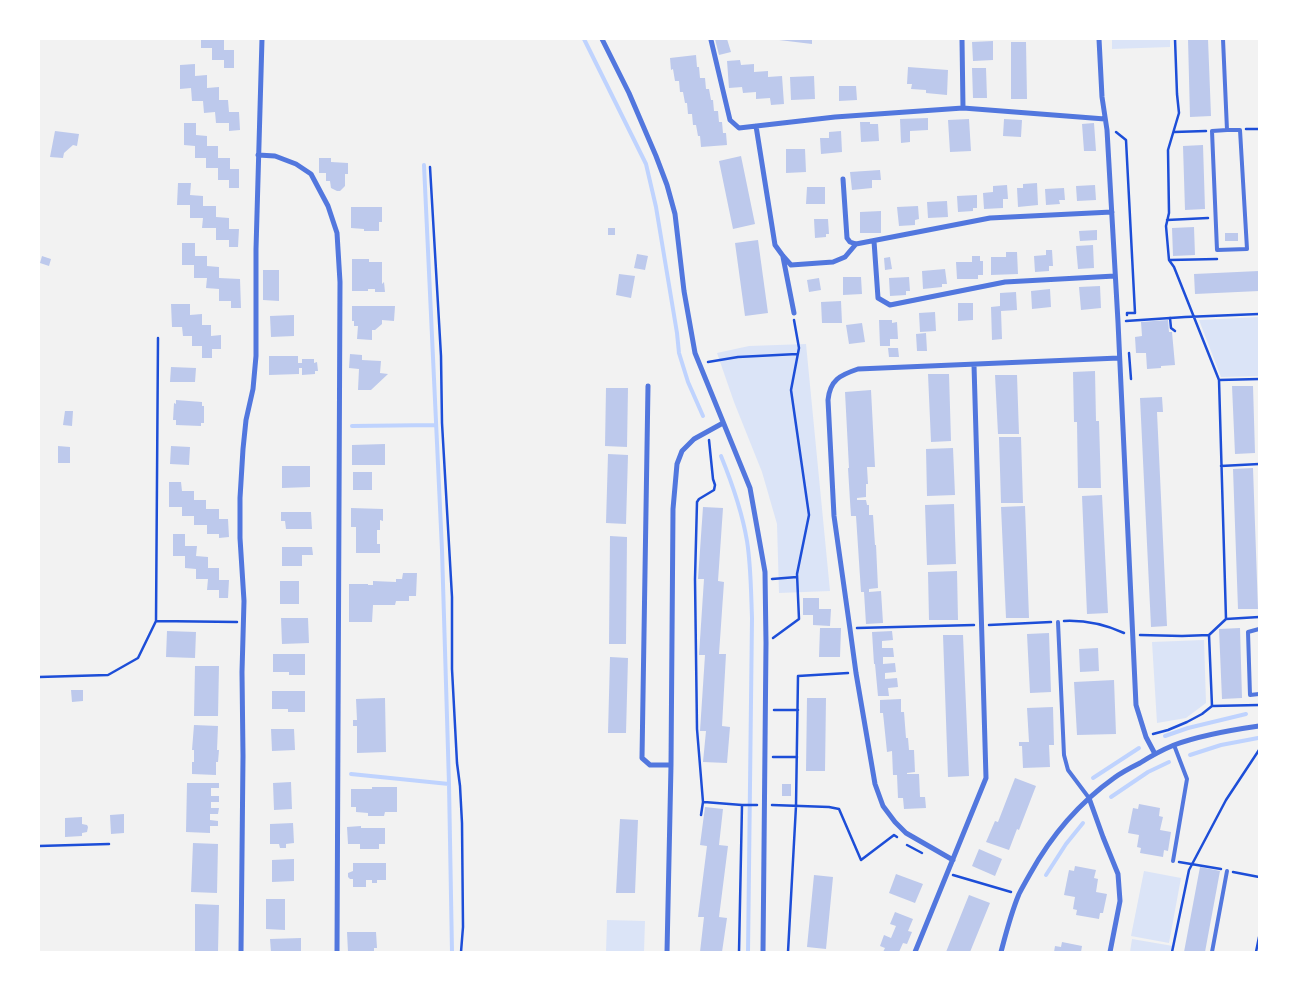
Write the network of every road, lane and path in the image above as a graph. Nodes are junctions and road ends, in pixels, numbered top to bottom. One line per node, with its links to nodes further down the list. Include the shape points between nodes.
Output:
1 (262, 39): 17 (street)
2 (602, 39): 38 (street, via 668,185)
3 (962, 39): 8 (street)
4 (1099, 39): 9 (street)
5 (1175, 39): 16 (path, via 1179,113)
6 (1223, 39): 13 (lane)
7 (711, 40): 11 (street, via 730,120 739,128)
8 (963, 108): 9 (street); 11 (street)
9 (1105, 119): 20 (street)
10 (1115, 124): 32 (path, via 1116,133 1126,140 1136,313 1127,313 1127,321)
11 (756, 126): 26 (street, via 775,245)
12 (1259, 129): 14 (path)
13 (1227, 130): 14 (lane); 15 (lane)
14 (1240, 130): 25 (lane, via 1247,249)
15 (1212, 131): 16 (path); 21 (lane)
16 (1174, 132): 22 (path, via 1168,150)
17 (258, 155): 53 (street, via 256,356 240,484); 99 (street, via 275,156 311,174 328,206 337,233 340,282)
18 (430, 167): 100 (path, via 452,597 452,670 462,823)
19 (843, 178): 24 (street, via 847,238)
20 (1112, 212): 23 (street, via 990,218); 28 (street)
21 (1216, 218): 22 (path); 25 (lane)
22 (1168, 220): 27 (path)
23 (874, 241): 24 (street); 28 (street, via 878,298 890,305 1005,282)
24 (856, 244): 26 (street, via 845,257 833,262 791,265)
25 (1217, 250): 27 (path, via 1217,259)
26 (783, 256): 29 (street)
27 (1169, 260): 31 (path)
28 (1115, 276): 37 (street)
29 (794, 313): 36 (path)
30 (1259, 314): 31 (path)
31 (1194, 317): 32 (path); 42 (path)
32 (1170, 318): 33 (path, via 1171,328)
33 (1175, 331)
34 (158, 338): 52 (path)
35 (1129, 350): 41 (path)
36 (798, 354): 38 (path, via 738,357); 48 (path, via 791,390 809,515)
37 (1119, 358): 39 (street); 58 (street)
38 (699, 364): 44 (street)
39 (974, 365): 55 (street); 56 (street, via 858,369 839,377 832,384 828,400 834,516)
40 (1259, 378): 42 (path)
41 (1131, 379)
42 (1219, 380): 47 (path)
43 (648, 386): 75 (street, via 642,758 650,765)
44 (723, 423): 45 (street); 49 (street, via 750,488)
45 (708, 431): 75 (street, via 682,451 677,464 672,509); 77 (path, via 715,485 714,490 697,502 695,579 697,729)
46 (1259, 464): 47 (path)
47 (1221, 466): 51 (path)
48 (797, 577): 49 (path); 60 (path, via 798,619)
49 (765, 579): 60 (street)
50 (1259, 617): 51 (path)
51 (1226, 619): 59 (path)
52 (156, 621): 53 (path); 62 (path, via 138,658 108,675)
53 (244, 622): 98 (street)
54 (1058, 622): 55 (path); 58 (path, via 1088,622); 76 (lane, via 1064,755 1068,770)
55 (981, 625): 56 (path); 88 (street, via 986,778)
56 (850, 628): 61 (street)
57 (1259, 629): 63 (lane, via 1248,632 1250,695)
58 (1132, 634): 59 (path); 69 (street, via 1136,705)
59 (1209, 635): 65 (path)
60 (766, 643): 66 (street)
61 (856, 673): 67 (path, via 798,676); 88 (street, via 882,806 906,833)
62 (39, 677)
63 (1259, 694)
64 (1259, 705): 65 (path)
65 (1212, 706): 69 (path, via 1187,722)
66 (765, 710): 67 (path); 73 (street)
67 (798, 710): 74 (path)
68 (1259, 726): 70 (street, via 1211,734)
69 (1146, 737): 72 (street)
70 (1174, 745): 72 (street); 89 (lane, via 1187,779)
71 (1259, 750): 90 (path, via 1226,800)
72 (1155, 754): 76 (street)
73 (764, 756): 74 (path); 80 (street)
74 (797, 757): 81 (path)
75 (671, 765): 101 (street)
76 (1089, 798): 96 (street, via 1051,841); 107 (street, via 1118,874 1120,900)
77 (703, 802): 78 (path); 82 (path)
78 (743, 805): 79 (path); 102 (path)
79 (756, 805)
80 (764, 805): 81 (path); 103 (street)
81 (796, 806): 83 (path, via 840,809 861,860 894,835); 104 (path)
82 (701, 815)
83 (899, 839)
84 (904, 843): 87 (path)
85 (110, 844): 86 (path)
86 (39, 846)
87 (923, 854)
88 (953, 860): 93 (street)
89 (1173, 861): 90 (path)
90 (1192, 864): 91 (path); 108 (path, via 1188,870)
91 (1211, 867)
92 (1228, 871): 109 (lane)
93 (948, 873): 96 (path); 105 (street)
94 (1240, 874): 95 (path)
95 (1259, 876)
96 (1019, 894): 106 (street)
97 (1259, 937): 110 (path)
98 (241, 952)
99 (337, 952)
100 (461, 952)
101 (667, 952)
102 (739, 952)
103 (763, 952)
104 (788, 952)
105 (915, 952)
106 (1000, 952)
107 (1110, 952)
108 (1172, 952)
109 (1212, 952)
110 (1256, 952)

